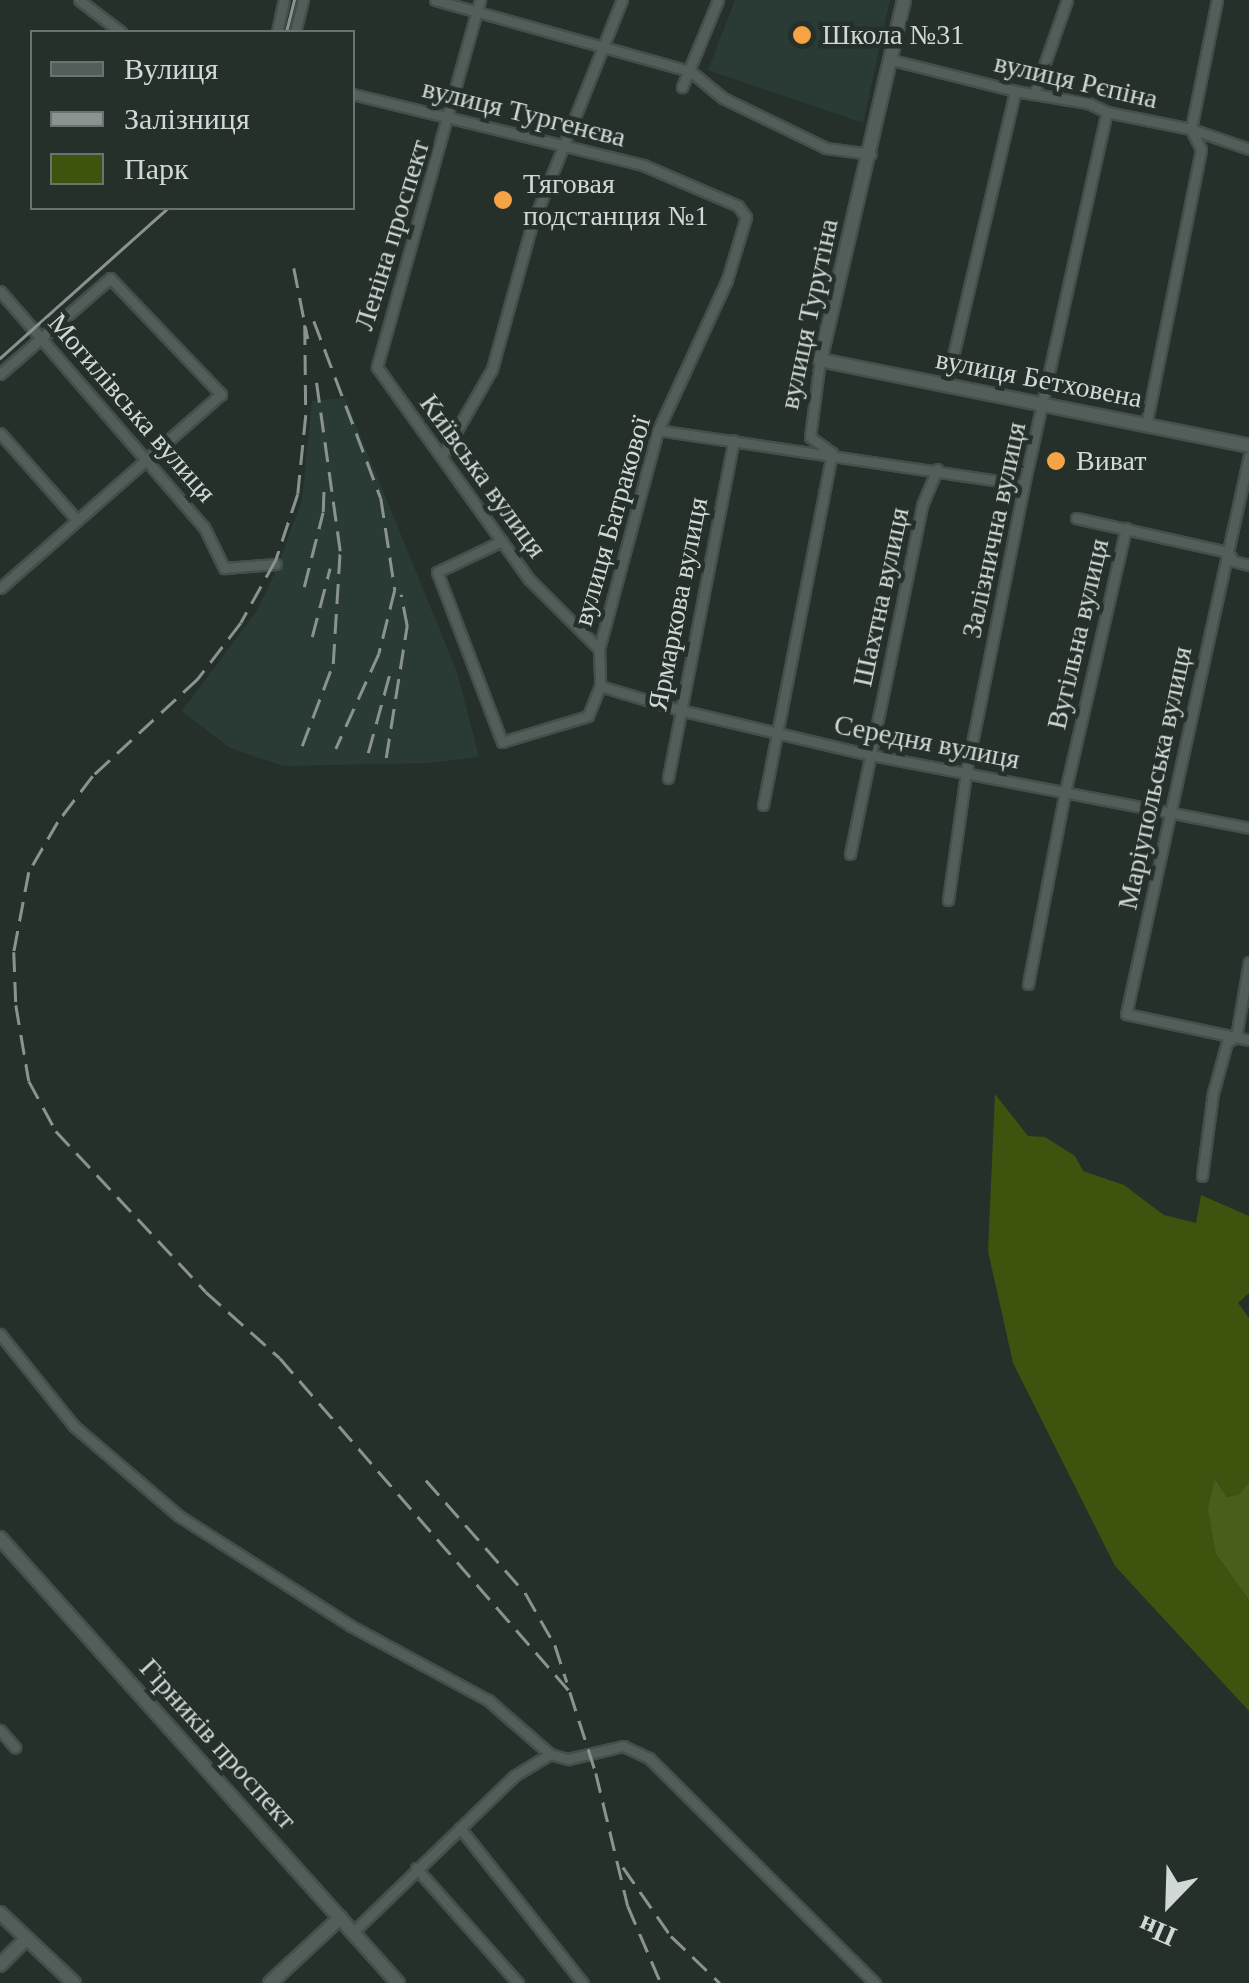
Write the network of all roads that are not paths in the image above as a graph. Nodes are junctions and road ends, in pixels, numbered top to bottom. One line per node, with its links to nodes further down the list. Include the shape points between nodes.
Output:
1 (80, 0): 11 (street)
2 (284, 0): 12 (street)
3 (303, 0): 13 (street)
4 (435, 0): 10 (street)
5 (622, 0): 14 (street)
6 (718, 0): 16 (street)
7 (904, 0): 15 (street, вулиця Турутіна)
8 (1067, 0): 19 (street)
9 (1217, 0): 23 (street)
10 (479, 5): 14 (street); 22 (street, Леніна проспект)
11 (118, 30)
12 (277, 30)
13 (296, 30)
14 (604, 44): 16 (street); 24 (street)
15 (892, 60): 18 (street, вулиця Рєпіна); 26 (street, вулиця Турутіна)
16 (690, 71): 17 (street); 26 (street, via 723,98 826,148)
17 (682, 87)
18 (1015, 91): 19 (street, вулиця Рєпіна); 33 (street)
19 (1035, 92): 21 (street, вулиця Рєпіна)
20 (355, 95): 22 (street, вулиця Тургенєва)
21 (1107, 112): 23 (street, вулиця Рєпіна); 34 (street, Залізнична вулиця)
22 (450, 118): 24 (street, вулиця Тургенєва); 31 (street, Леніна проспект)
23 (1191, 129): 25 (street, вулиця Рєпіна); 35 (street, via 1201,149)
24 (562, 147): 27 (street, вулиця Тургенєва, via 643,166); 41 (street, via 531,228 492,369)
25 (1249, 149)
26 (871, 154): 30 (street, вулиця Турутіна)
27 (738, 206): 36 (street, вулиця Батракової, via 746,218 727,280)
28 (0, 291): 29 (street, Могилівська вулиця)
29 (41, 337): 32 (street); 43 (street, Могилівська вулиця); 43 (street, via 110,278 221,394)
30 (820, 360): 33 (street, вулиця Бетховена); 40 (street, вулиця Турутіна, via 810,438)
31 (377, 367): 41 (street, Київська вулиця)
32 (0, 374)
33 (946, 386): 34 (street, вулиця Бетховена)
34 (1044, 404): 35 (street, вулиця Бетховена); 45 (street, Залізнична вулиця)
35 (1146, 425): 39 (street, вулиця Бетховена)
36 (658, 430): 38 (street); 54 (street, вулиця Батракової)
37 (0, 433): 47 (street)
38 (734, 440): 40 (street); 56 (street, Ярмаркова вулиця)
39 (1249, 446)
40 (832, 453): 44 (street); 57 (street)
41 (442, 456): 49 (street, Київська вулиця)
42 (1249, 456): 50 (street, Маріупольська вулиця)
43 (147, 460): 47 (street); 51 (street, Могилівська вулиця, via 204,526 224,568)
44 (937, 469): 45 (street); 58 (street, Шахтна вулиця, via 922,504)
45 (1024, 485): 59 (street, Залізнична вулиця)
46 (1076, 518): 48 (street)
47 (76, 519): 53 (street)
48 (1126, 528): 50 (street); 61 (street, Вугільна вулиця)
49 (502, 541): 54 (street, Київська вулиця, via 529,579); 55 (street, via 437,572 502,742 588,716)
50 (1228, 552): 52 (street, via 1233,561); 63 (street, Маріупольська вулиця)
51 (276, 564)
52 (1249, 564)
53 (2, 582)
54 (599, 649): 55 (street, вулиця Батракової)
55 (600, 686): 56 (street, Середня вулиця)
56 (680, 710): 57 (street, Середня вулиця); 60 (street, Ярмаркова вулиця)
57 (776, 734): 58 (street, Середня вулиця); 62 (street)
58 (871, 755): 59 (street, Середня вулиця); 65 (street, Шахтна вулиця)
59 (966, 773): 61 (street, Середня вулиця); 66 (street, Залізнична вулиця)
60 (668, 778)
61 (1064, 792): 63 (street, Середня вулиця); 68 (street, Вугільна вулиця)
62 (763, 806)
63 (1171, 810): 64 (street, Середня вулиця); 69 (street, Маріупольська вулиця, via 1126,1014)
64 (1249, 828)
65 (850, 854)
66 (948, 900)
67 (1249, 962): 69 (street)
68 (1028, 984)
69 (1236, 1036): 70 (street); 71 (street, via 1226,1042 1213,1092)
70 (1249, 1040)
71 (1202, 1176)
72 (0, 1334): 76 (street, via 74,1426 179,1516 351,1626 488,1700)
73 (0, 1538): 80 (street, Гірників проспект)
74 (0, 1730): 75 (street)
75 (16, 1747)
76 (550, 1754): 77 (street, via 514,1776); 89 (street, via 568,1760 624,1746 649,1758)
77 (460, 1828): 78 (street); 88 (street)
78 (416, 1868): 81 (street); 87 (street)
79 (0, 1913): 82 (street)
80 (340, 1918): 81 (street, Гірників проспект); 85 (street)
81 (352, 1933): 86 (street, Гірників проспект)
82 (27, 1938): 83 (street); 84 (street)
83 (0, 1965)
84 (74, 1983)
85 (270, 1983)
86 (398, 1983)
87 (518, 1983)
88 (583, 1983)
89 (874, 1983)

